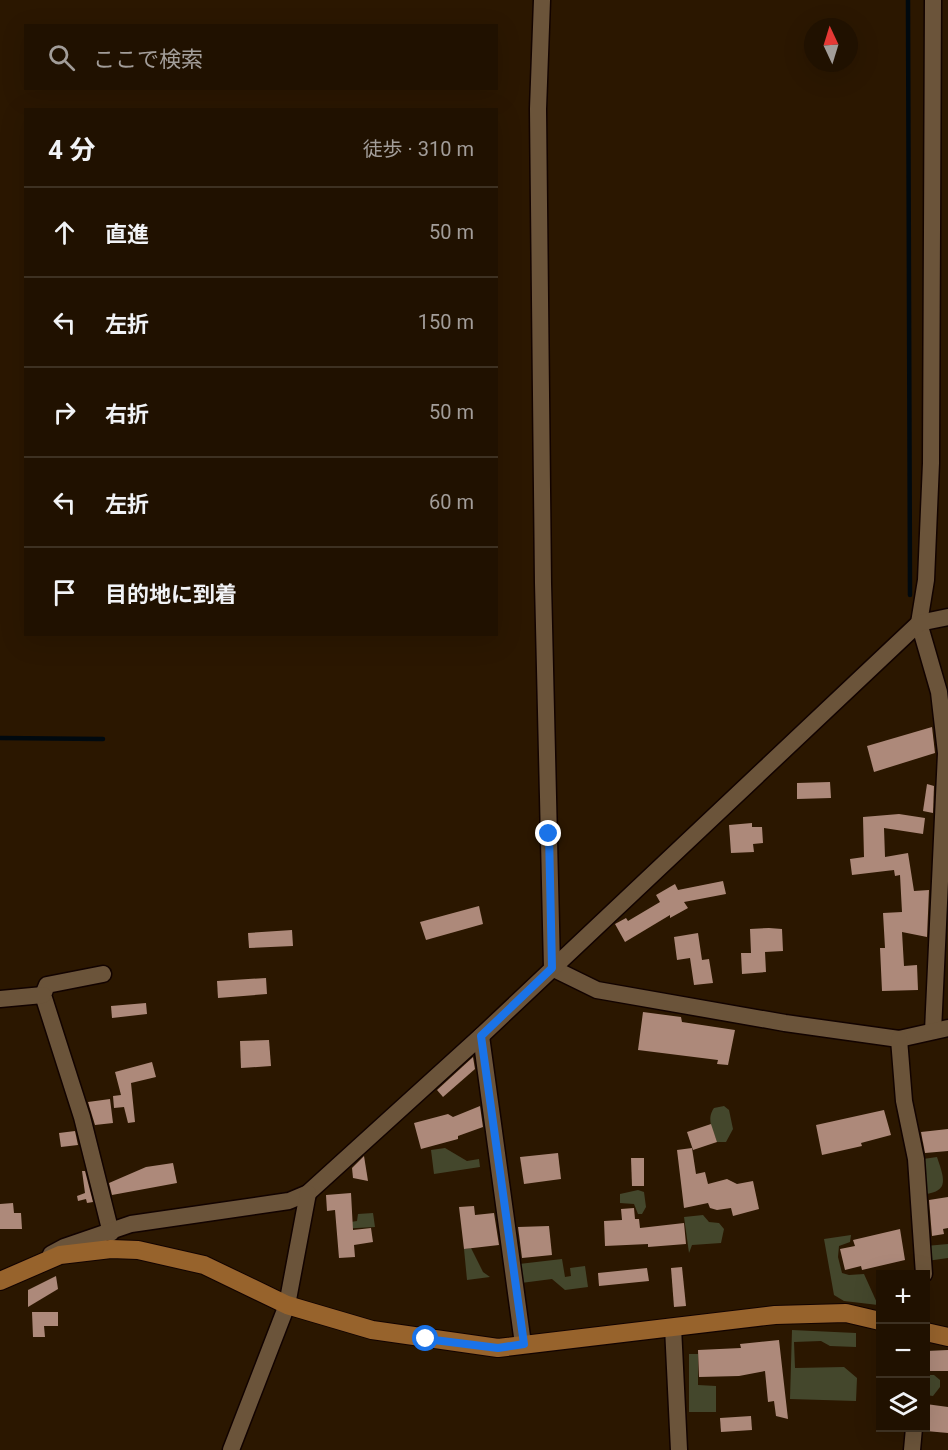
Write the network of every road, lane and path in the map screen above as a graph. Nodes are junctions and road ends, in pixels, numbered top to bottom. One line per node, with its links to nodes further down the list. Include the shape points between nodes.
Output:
1 (542, 0): 5 (street, via 538,156)
2 (933, 0): 4 (street, via 931,463)
3 (948, 617): 4 (street)
4 (920, 623): 5 (street); 9 (street, via 946,730)
5 (552, 968): 10 (street); 11 (street, via 597,990)
6 (103, 974): 7 (street, via 47,985)
7 (43, 995): 8 (street); 13 (street, via 82,1117)
8 (0, 999)
9 (941, 1030): 11 (street)
10 (481, 1036): 12 (street); 22 (street)
11 (899, 1039): 15 (street, via 904,1101 916,1160)
12 (308, 1193): 13 (street, via 289,1201 131,1224); 17 (street)
13 (111, 1233): 14 (street, via 64,1246)
14 (27, 1268): 16 (street); 17 (street, via 60,1255 138,1250 204,1265)
15 (924, 1270)
16 (0, 1281)
17 (287, 1305): 22 (street, via 372,1330 426,1339 498,1348); 24 (street)
18 (876, 1320): 19 (street, via 846,1312 775,1314)
19 (673, 1327): 22 (street); 25 (street)
20 (930, 1333): 21 (street)
21 (948, 1337)
22 (524, 1344)
23 (914, 1432): 26 (street)
24 (231, 1450)
25 (679, 1450)
26 (912, 1450)

